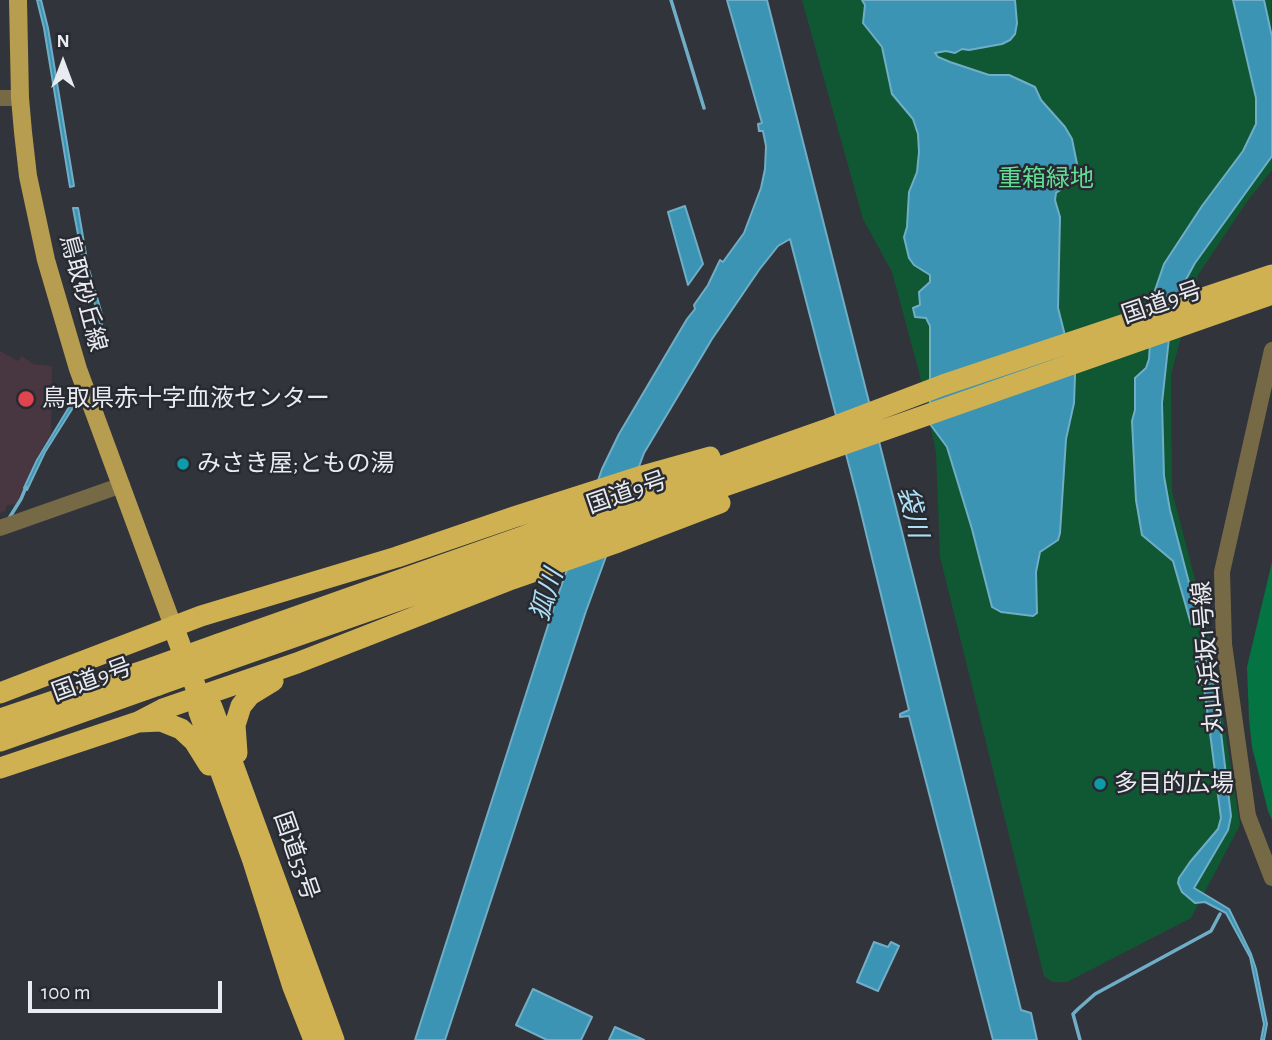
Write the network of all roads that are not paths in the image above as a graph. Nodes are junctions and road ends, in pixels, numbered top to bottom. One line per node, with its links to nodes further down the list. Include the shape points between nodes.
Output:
1 (18, 0): 3 (main road, 鳥取砂丘線)
2 (0, 98): 3 (street)
3 (20, 99): 8 (main road, 鳥取砂丘線, via 28,176 46,260 78,369)
4 (1272, 275): 7 (highway, 国道9号, via 943,385)
5 (1272, 294): 7 (highway, 国道9号, via 951,406)
6 (1272, 350): 21 (street, 丸山浜坂1号線, via 1222,572 1224,644 1248,816)
7 (828, 439): 10 (highway, via 642,476); 11 (highway, via 618,542); 12 (highway, 国道9号, via 584,516); 12 (highway, 国道9号, via 626,521)
8 (122, 485): 9 (street); 10 (main road, 鳥取砂丘線)
9 (0, 528)
10 (173, 626): 14 (highway); 15 (highway, 国道53号)
11 (393, 626): 15 (highway); 20 (highway, via 279,678 244,700 236,718)
12 (222, 653): 13 (highway, 国道9号, bridge)
13 (155, 676): 16 (highway, 国道9号); 18 (highway, 国道9号)
14 (0, 693)
15 (199, 696): 17 (highway); 20 (highway, 国道53号, via 199,712)
16 (0, 719)
17 (138, 722): 19 (highway); 20 (highway, via 161,721 186,733)
18 (0, 741)
19 (0, 768)
20 (237, 796): 22 (highway, 国道53号, via 280,950); 23 (highway, 国道53号)
21 (1272, 878)
22 (314, 1040)
23 (334, 1040)

